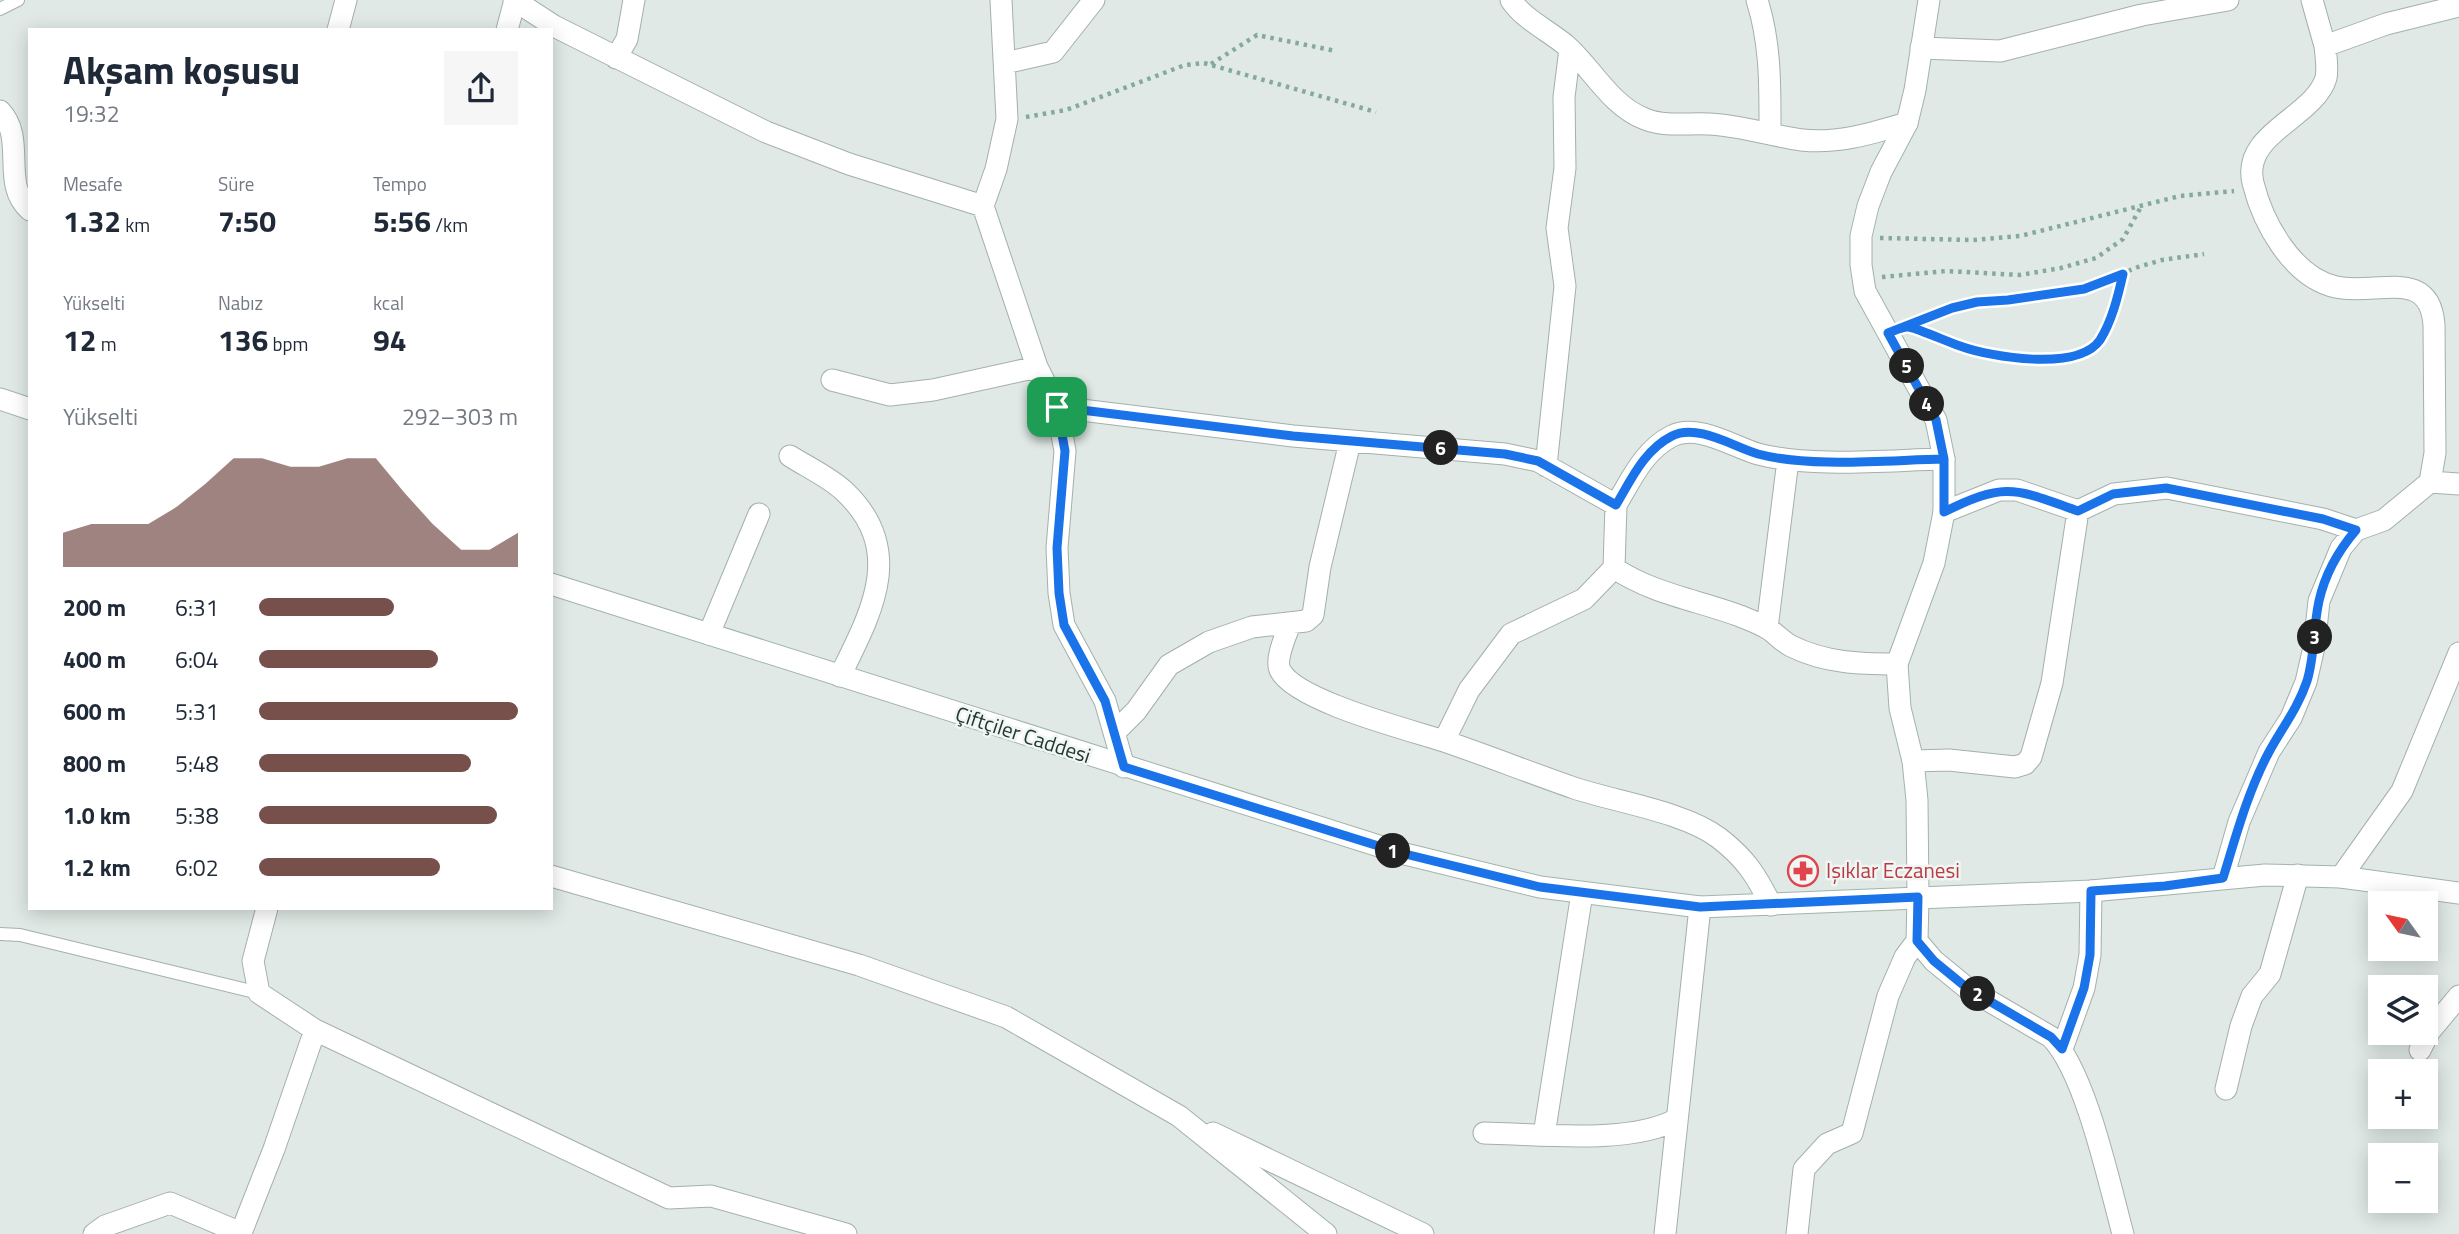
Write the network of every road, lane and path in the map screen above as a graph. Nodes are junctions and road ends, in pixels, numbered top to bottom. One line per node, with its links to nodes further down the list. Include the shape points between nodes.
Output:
1 (18, 0): 13 (lane)
2 (346, 0): 14 (street)
3 (514, 0): 15 (street); 20 (street)
4 (634, 0): 20 (street, via 627,39)
5 (1002, 0): 21 (street)
6 (1094, 0): 21 (street, via 1053,52)
7 (1510, 0): 18 (street)
8 (1757, 0): 27 (street, via 1769,54)
9 (1929, 0): 17 (street)
10 (2228, 0): 17 (street, via 2143,15 2000,51)
11 (2312, 0): 16 (street)
12 (2459, 6): 16 (street, via 2386,24)
13 (0, 9)
14 (339, 28)
15 (507, 28)
16 (2325, 46): 28 (street, via 2327,75 2322,87 2258,153 2252,165)
17 (1920, 48): 26 (street)
18 (1570, 49): 27 (street, via 1614,98 1643,119); 46 (street, via 1564,97 1565,168 1557,228 1565,286)
19 (1336, 51): 22 (path, via 1257,35)
20 (616, 58): 30 (street, via 766,132)
21 (1005, 63): 25 (street)
22 (1210, 65): 24 (path); 25 (path, via 1185,65 1066,110)
23 (0, 111): 31 (street, via 10,128 8,187 18,203)
24 (1376, 112)
25 (1007, 119): 30 (street)
26 (1907, 123): 27 (street, via 1832,140); 32 (street, via 1881,172)
27 (1770, 133)
28 (2255, 188): 29 (path); 47 (street, via 2285,250 2315,278 2334,287 2404,288 2426,296 2433,308 2434,325 2435,453)
29 (2143, 205): 32 (path, via 2020,236 1973,240); 35 (path, via 2123,239 2096,258 2061,268 2020,275 1946,271)
30 (983, 206): 37 (street)
31 (28, 208)
32 (1861, 236): 35 (street)
33 (2204, 254): 34 (path, via 2162,260)
34 (2123, 274): 36 (path, via 2084,289 1964,304); 36 (path, via 2116,304 2099,341 2077,353 2014,359)
35 (1863, 278): 36 (street, via 1866,291)
36 (1898, 330): 44 (street, via 1936,420)
37 (1037, 367): 38 (street, via 890,395); 40 (street)
38 (832, 380)
39 (0, 399): 41 (street)
40 (1057, 407): 42 (street); 62 (street, via 1065,451 1057,548 1064,625 1105,701)
41 (28, 408)
42 (1350, 442): 46 (street, via 1480,451); 56 (street, via 1313,615)
43 (790, 456): 61 (street, via 843,490 867,517 877,546 880,579)
44 (1944, 459): 45 (street); 51 (street)
45 (1788, 460): 49 (street, via 1704,434 1673,435 1643,459); 57 (street)
46 (1546, 466): 49 (street)
47 (2430, 482): 48 (street); 53 (street, via 2385,520)
48 (2459, 484)
49 (1616, 505): 54 (street)
50 (2078, 511): 51 (street, via 2017,490 1999,490); 53 (street, via 2113,494 2166,488 2323,519); 64 (street, via 2052,683 2031,757 2015,767)
51 (1944, 512): 60 (street, via 1934,563)
52 (759, 514): 58 (street)
53 (2356, 530): 69 (street, via 2330,568 2319,601 2306,682 2239,822)
54 (1614, 568): 57 (street, via 1636,582); 63 (street, via 1584,598 1511,634 1469,690)
55 (553, 585): 58 (street, Çiftçiler Caddesi)
56 (1290, 624): 62 (street, via 1252,627 1169,665); 63 (street, via 1280,671 1300,689 1382,723)
57 (1767, 628): 60 (street, via 1814,656 1851,664)
58 (709, 634): 61 (street, Çiftçiler Caddesi)
59 (2459, 653): 68 (street, via 2402,791)
60 (1897, 664): 64 (street, via 1900,708)
61 (840, 676): 65 (street, Çiftçiler Caddesi)
62 (1114, 733): 65 (street)
63 (1444, 741): 74 (street, via 1684,821 1718,837 1753,869)
64 (1913, 761): 73 (street)
65 (1124, 767): 71 (street, Çiftçiler Caddesi, via 1401,853)
66 (2298, 876): 68 (street, Çiftçiler Caddesi); 69 (street, Çiftçiler Caddesi); 84 (street, via 2270,974 2252,996 2241,1026)
67 (553, 877): 85 (street, via 859,965 1006,1017)
68 (2341, 877): 72 (street, Çiftçiler Caddesi)
69 (2223, 878): 70 (street, Çiftçiler Caddesi)
70 (2091, 891): 73 (street, Çiftçiler Caddesi); 82 (street, via 2086,977)
71 (1582, 893): 75 (street, Çiftçiler Caddesi); 88 (street)
72 (2459, 893)
73 (1918, 897): 74 (street, Çiftçiler Caddesi); 78 (street)
74 (1771, 905): 75 (street, Çiftçiler Caddesi)
75 (1700, 907): 86 (street)
76 (266, 910): 79 (street, via 253,961)
77 (0, 934): 79 (lane)
78 (1917, 941): 82 (street, via 1967,988 2051,1037); 95 (street, via 1888,996 1852,1133 1827,1144 1804,1169)
79 (258, 993): 81 (street)
80 (2459, 996): 83 (street)
81 (315, 1030): 89 (street); 91 (street, via 669,1198 711,1196)
82 (2062, 1049): 96 (street, via 2083,1096)
83 (2420, 1051)
84 (2226, 1089)
85 (1179, 1116): 92 (street); 93 (street)
86 (1677, 1119): 88 (street, via 1666,1126 1611,1136); 94 (street)
87 (1484, 1133): 88 (street)
88 (1544, 1135)
89 (242, 1233): 90 (street, via 170,1203)
90 (94, 1234)
91 (846, 1234)
92 (1326, 1234)
93 (1423, 1234)
94 (1665, 1234)
95 (1797, 1234)
96 (2123, 1234)

